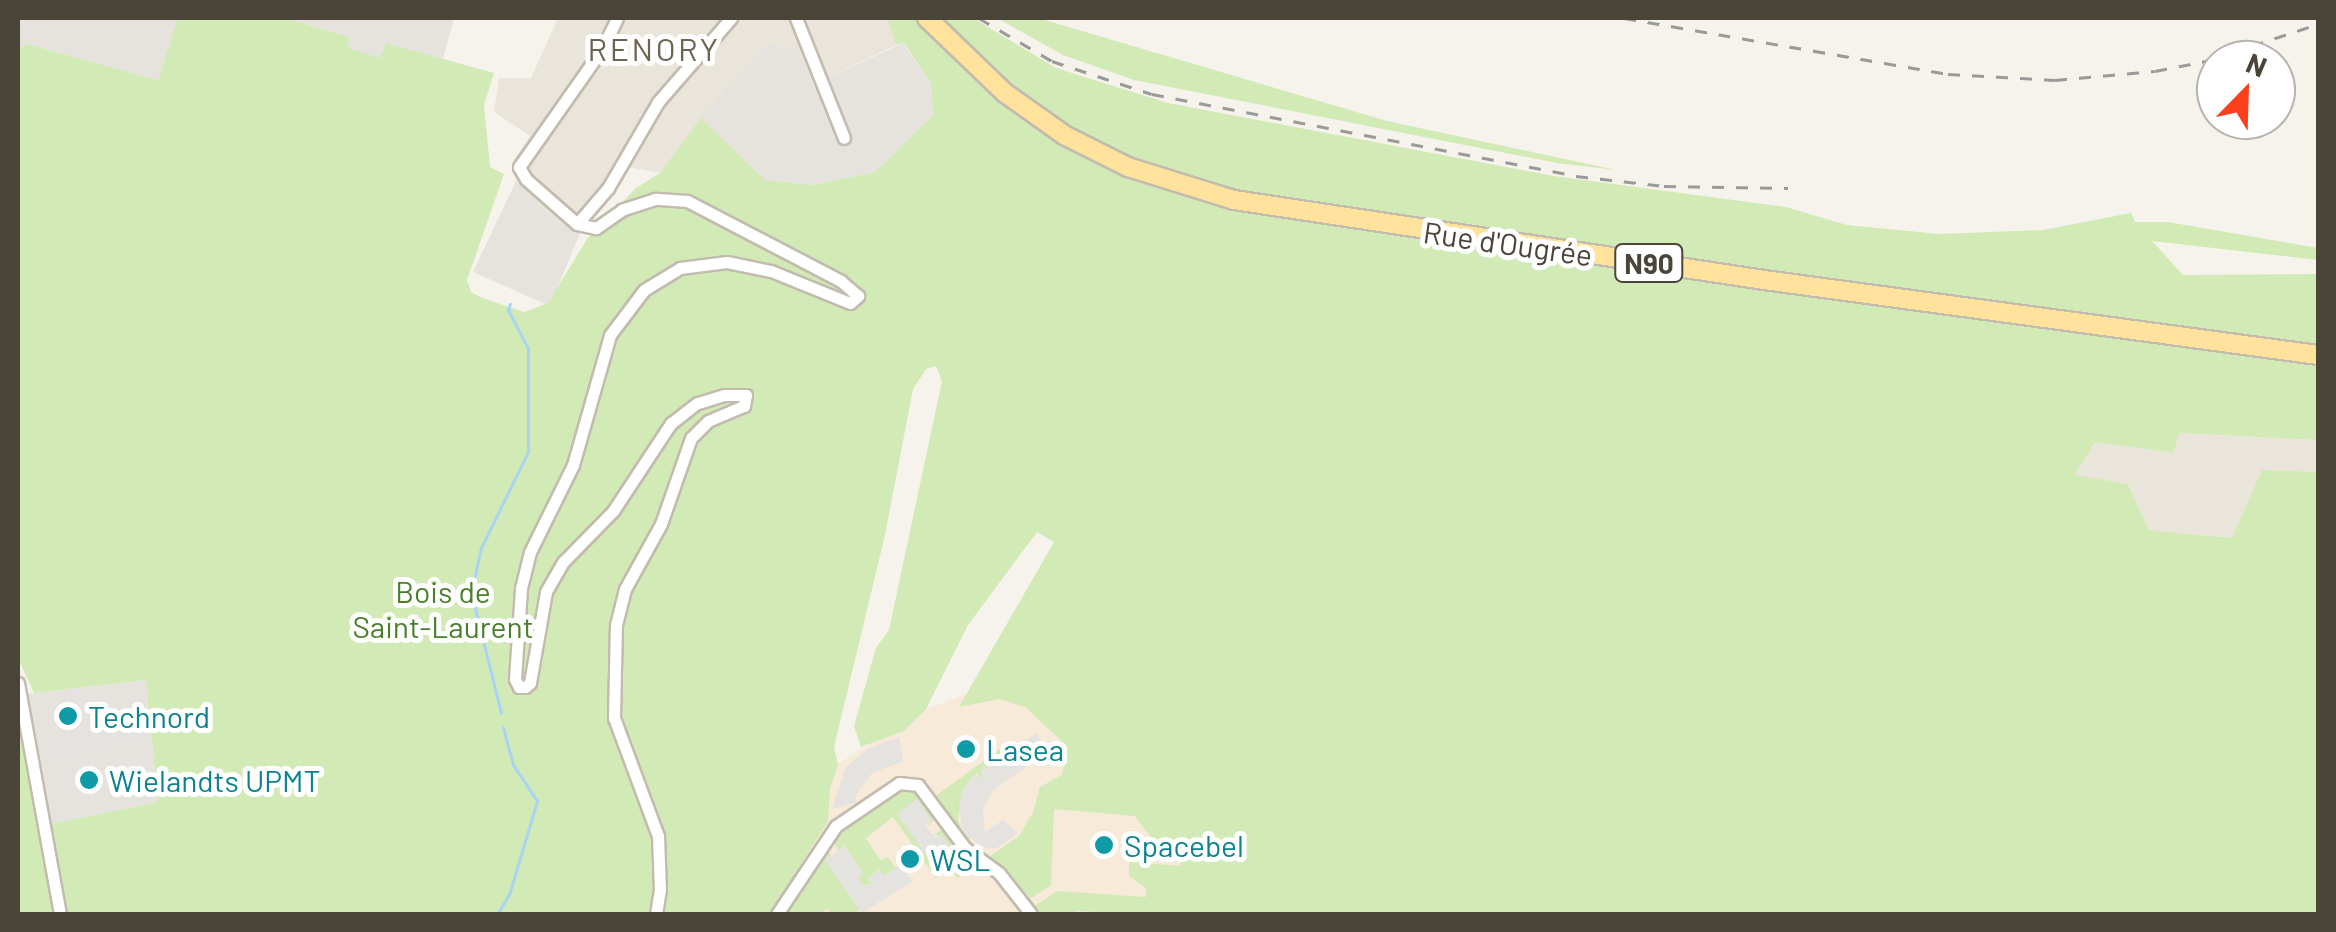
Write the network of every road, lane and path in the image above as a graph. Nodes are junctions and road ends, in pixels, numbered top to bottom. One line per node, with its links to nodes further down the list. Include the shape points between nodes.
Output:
1 (616, 18): 6 (street, via 602,49 519,167)
2 (731, 18): 6 (street, via 658,102 608,188)
3 (796, 18): 5 (street)
4 (927, 18): 7 (main road, Rue d'Ougrée / N90, via 1004,93 1064,135 1128,167 1234,200)
5 (844, 138)
6 (577, 224): 10 (street, via 596,228 654,198 687,201 858,296 850,303 771,271 727,262 680,268 644,290 610,335 573,465 525,565 516,679 526,688 546,592 563,562 613,510 670,423 698,403 746,395 744,406 708,421 691,438 661,524 625,588 616,625 614,718 658,836)
7 (2318, 355)
8 (18, 683): 9 (street)
9 (60, 914)
10 (656, 914)
11 (777, 914): 12 (street, via 836,826 899,782 918,785 965,848)
12 (1032, 914)

